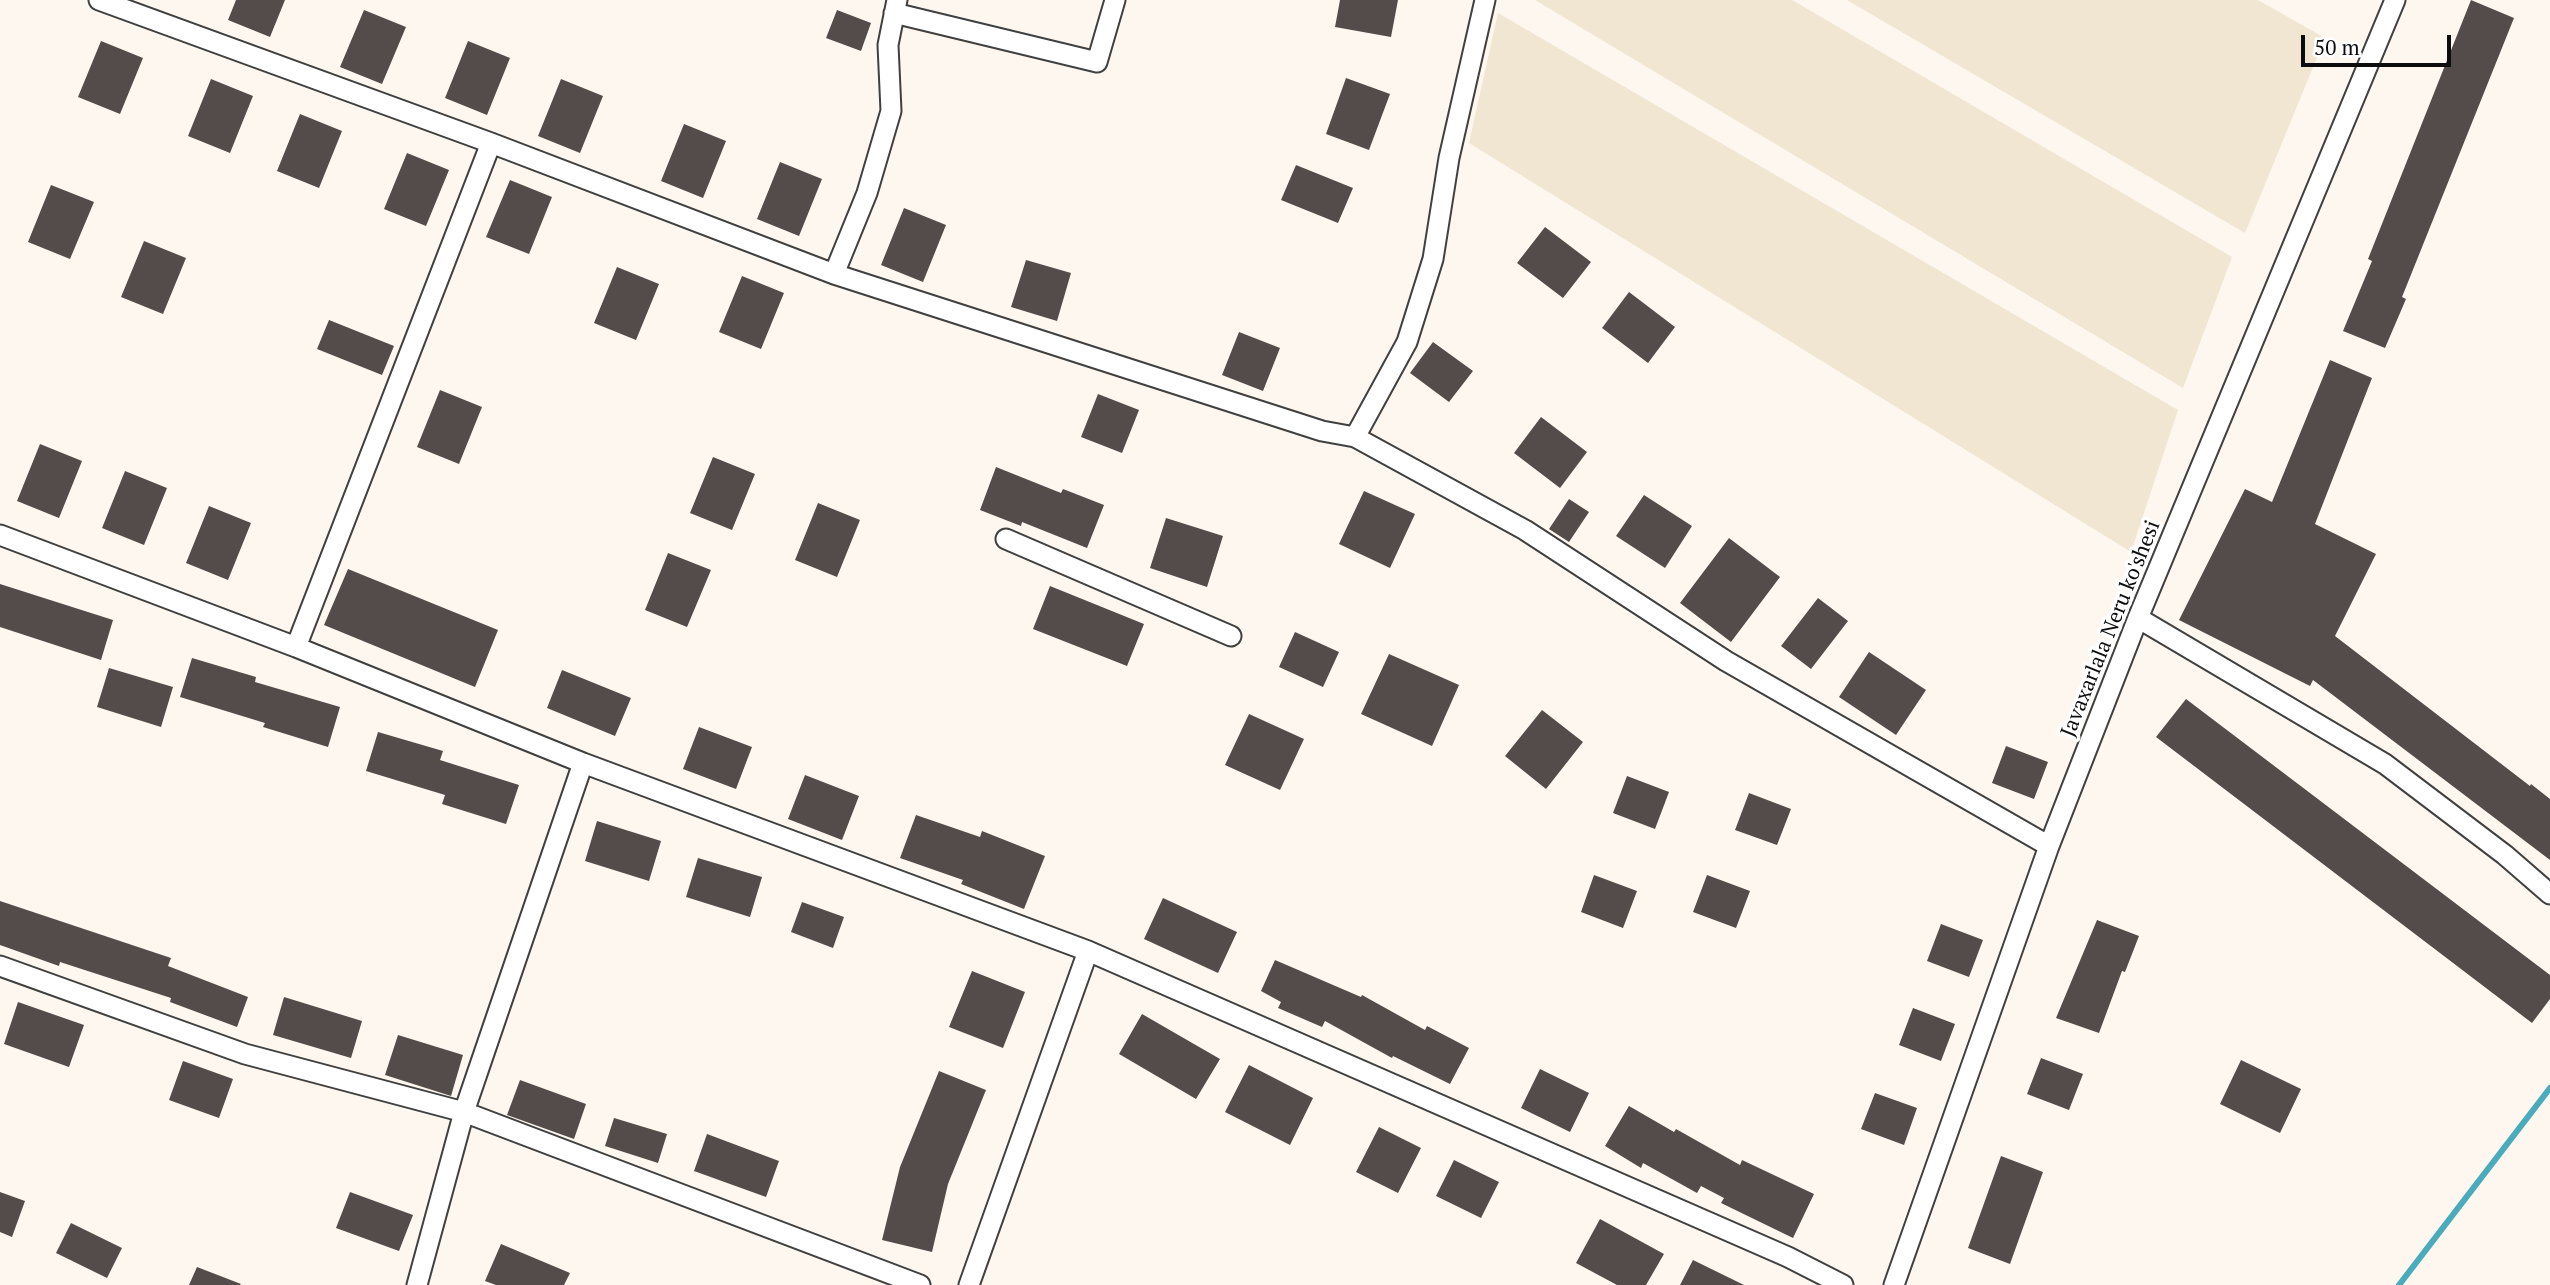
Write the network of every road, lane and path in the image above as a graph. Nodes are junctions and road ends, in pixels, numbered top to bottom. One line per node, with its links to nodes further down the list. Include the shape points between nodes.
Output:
1 (99, 0): 6 (street)
2 (1115, 0): 5 (street, via 1097,62)
3 (1485, 0): 8 (street, via 1449,158 1433,259 1407,342)
4 (2395, 0): 11 (street, Javaxarlala Neru ko'shesi)
5 (895, 6): 7 (street, via 888,45 891,111 867,193)
6 (491, 143): 7 (street); 13 (street)
7 (834, 274): 8 (street, via 1322,431)
8 (1355, 437): 15 (street, via 1525,530 1726,661)
9 (0, 535): 13 (street)
10 (1006, 538): 12 (street)
11 (2138, 618): 15 (street, Javaxarlala Neru ko'shesi); 16 (street, via 2385,764)
12 (1231, 636)
13 (296, 647): 14 (street)
14 (583, 763): 17 (street); 19 (street)
15 (2049, 846): 24 (street, Javaxarlala Neru ko'shesi)
16 (2550, 894)
17 (1088, 951): 22 (street); 23 (street)
18 (0, 966): 19 (street, via 245,1054)
19 (464, 1112): 20 (street); 21 (street)
20 (417, 1285)
21 (920, 1285)
22 (969, 1285)
23 (1843, 1285)
24 (1894, 1285)

